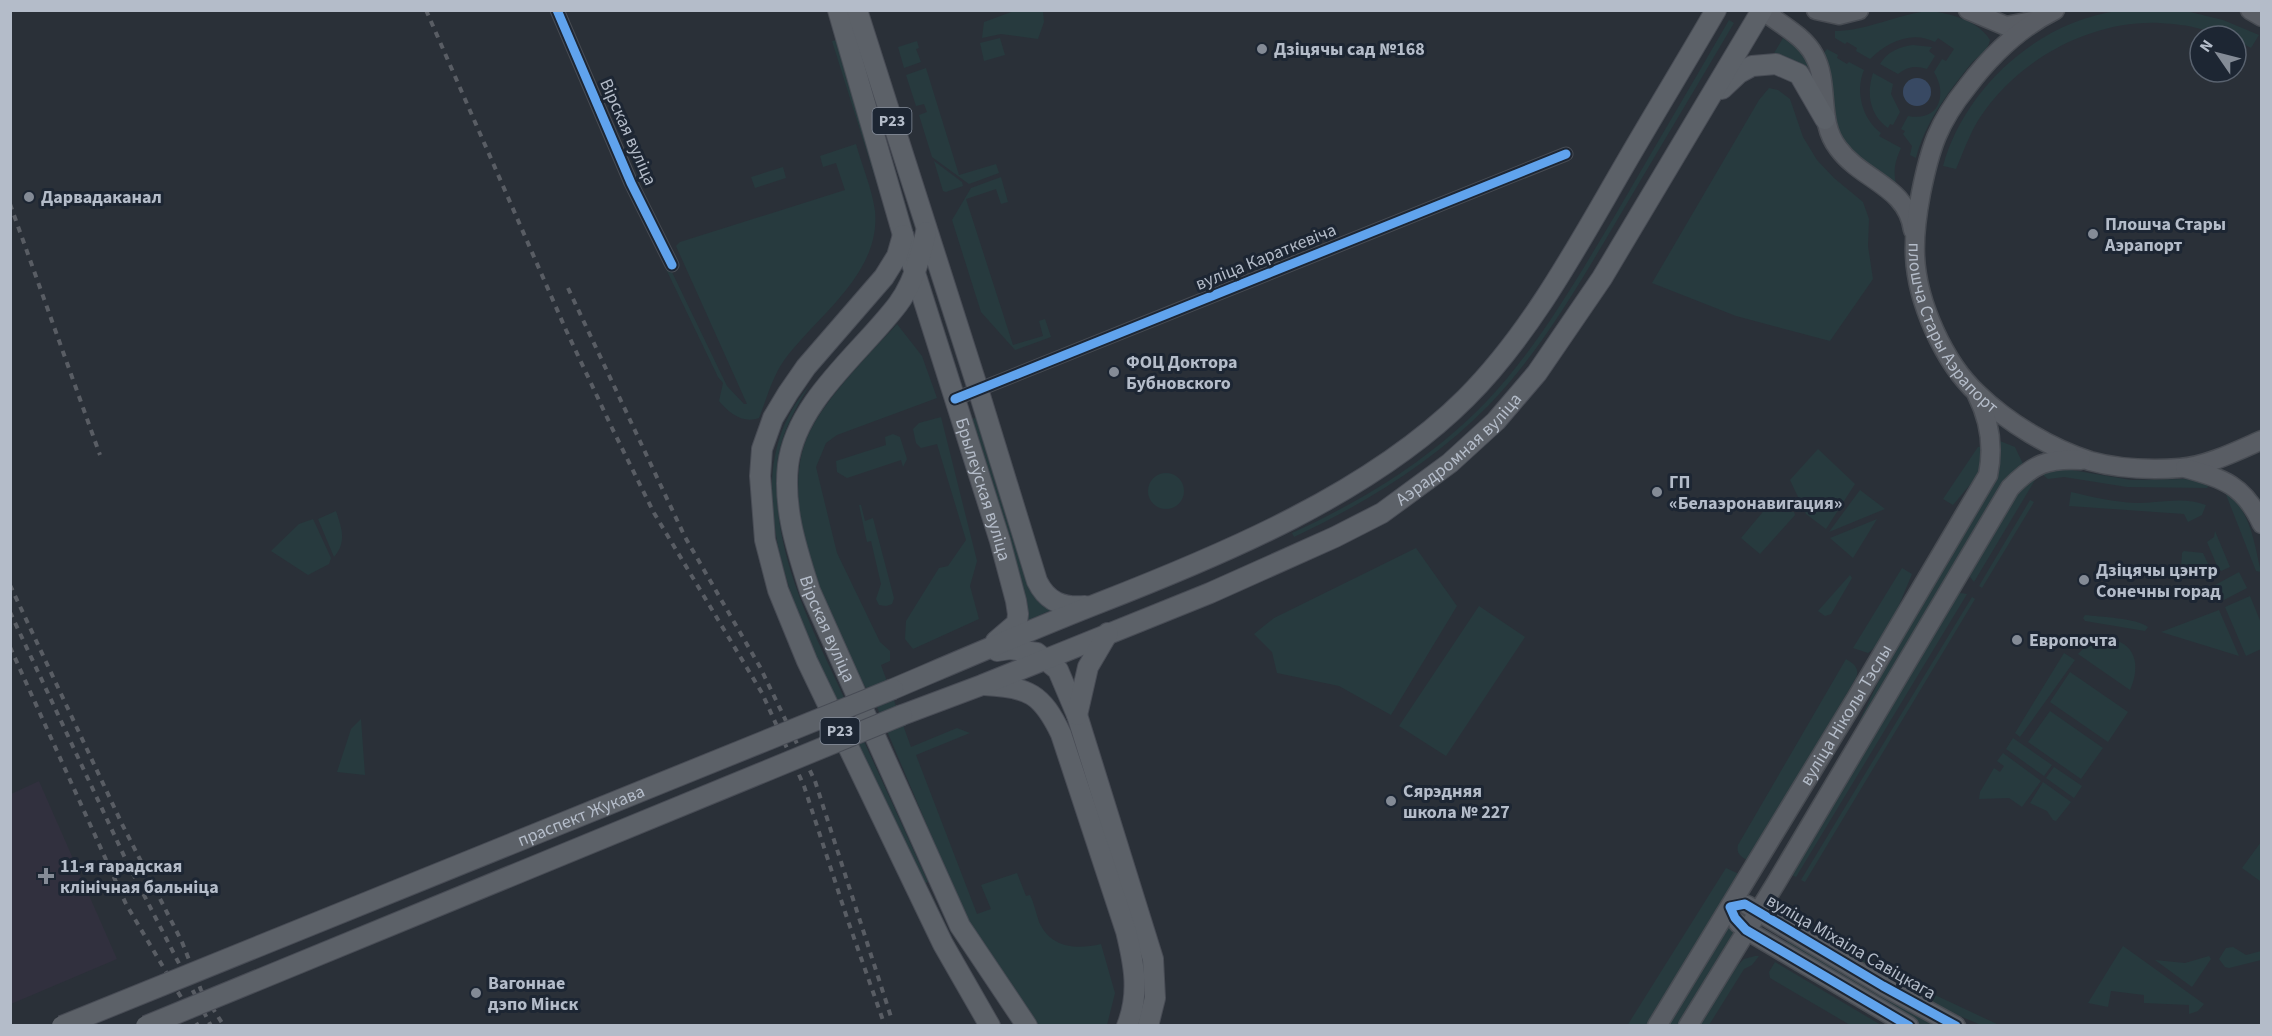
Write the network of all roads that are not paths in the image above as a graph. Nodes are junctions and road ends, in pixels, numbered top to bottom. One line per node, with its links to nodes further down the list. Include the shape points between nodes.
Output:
1 (557, 10): 19 (street, Вірская вуліца, via 631,183)
2 (838, 10): 17 (main road, Брылеўская вуліца / Р23)
3 (857, 10): 16 (main road, Брылеўская вуліца / Р23)
4 (1716, 10): 32 (main road, Аэрадромная вуліца, via 1542,300 1505,355 1465,399 1366,477 1311,508 1227,550)
5 (1762, 10): 13 (main road, Аэрадромная вуліца); 14 (main road, via 1804,42 1814,55 1821,72)
6 (1816, 10): 7 (main road, via 1839,15)
7 (1859, 10)
8 (1968, 10): 12 (main road, via 2006,26)
9 (2055, 10): 12 (main road, плошча Стары Аэрапорт)
10 (2250, 10): 11 (main road)
11 (2262, 17)
12 (2037, 19): 18 (main road, плошча Стары Аэрапорт, via 1980,69 1945,118 1932,145)
13 (1704, 109): 14 (main road, via 1739,73 1752,66 1776,64 1799,74); 33 (main road, Аэрадромная вуліца, via 1602,278 1537,374 1496,421 1450,463 1382,513 1335,537)
14 (1825, 119): 18 (main road, via 1837,147 1899,199 1911,215)
15 (1566, 154): 25 (street, вуліца Караткевіча)
16 (926, 232): 20 (main road, Вірская вуліца / Р23); 22 (main road, Брылеўская вуліца)
17 (903, 235): 20 (main road, Брылеўская вуліца); 21 (main road, Вірская вуліца / Р23)
18 (1914, 238): 26 (main road, плошча Стары Аэрапорт, via 1922,298 1944,347)
19 (672, 265)
20 (915, 270): 21 (main road); 22 (main road); 23 (main road, Вірская вуліца / Р23); 24 (main road, Брылеўская вуліца)
21 (884, 278): 44 (main road, Вірская вуліца / Р23, via 806,367 773,418 760,467 765,540 778,590 817,681 943,944)
22 (949, 301): 25 (main road, Брылеўская вуліца)
23 (898, 303): 24 (main road, via 911,300); 45 (main road, Вірская вуліца / Р23, via 815,401 793,442 787,490 793,539 810,591 960,926)
24 (928, 311): 27 (main road, Брылеўская вуліца)
25 (978, 389): 27 (street, вуліца Караткевіча); 32 (main road, Брылеўская вуліца, via 1042,592 1057,604)
26 (1976, 393): 29 (main road, плошча Стары Аэрапорт, via 2031,433); 38 (main road, вуліца Ніколы Тэслы, via 1991,436 1988,475)
27 (955, 399): 34 (main road, Брылеўская вуліца, via 1000,541 1018,614 1012,628)
28 (2262, 440): 30 (main road, плошча Стары Аэрапорт)
29 (2089, 460): 30 (main road, плошча Стары Аэрапорт, via 2140,469); 39 (main road, вуліца Ніколы Тэслы, via 2045,463 2032,468 2010,488)
30 (2183, 468): 31 (main road, via 2217,478 2240,491)
31 (2262, 524)
32 (1097, 604): 34 (main road, праспект Жукава)
33 (1108, 633): 35 (main road, Аэрадромная вуліца); 37 (main road, via 1088,667)
34 (980, 653): 35 (main road, via 1017,649); 42 (main road, праспект Жукава, bridge)
35 (1046, 659): 36 (main road, Аэрадромная вуліца); 37 (main road, via 1058,670)
36 (982, 685): 41 (main road, via 1004,686 1036,697 1050,710 1057,726 1126,931 1136,974); 43 (main road, праспект Жукава, bridge)
37 (1077, 715): 46 (main road, via 1153,959 1155,999)
38 (1730, 907): 39 (main road, вуліца Міхаіла Савіцкага, via 1745,904); 40 (main road); 47 (main road, вуліца Ніколы Тэслы)
39 (1758, 911): 40 (main road, вуліца Ніколы Тэслы); 50 (main road, вуліца Міхаіла Савіцкага)
40 (1746, 930): 48 (main road, вуліца Ніколы Тэслы); 49 (main road)
41 (1128, 1020)
42 (62, 1026)
43 (146, 1026)
44 (990, 1026)
45 (1027, 1026)
46 (1148, 1026)
47 (1657, 1026)
48 (1688, 1026)
49 (1909, 1026)
50 (1956, 1026)

